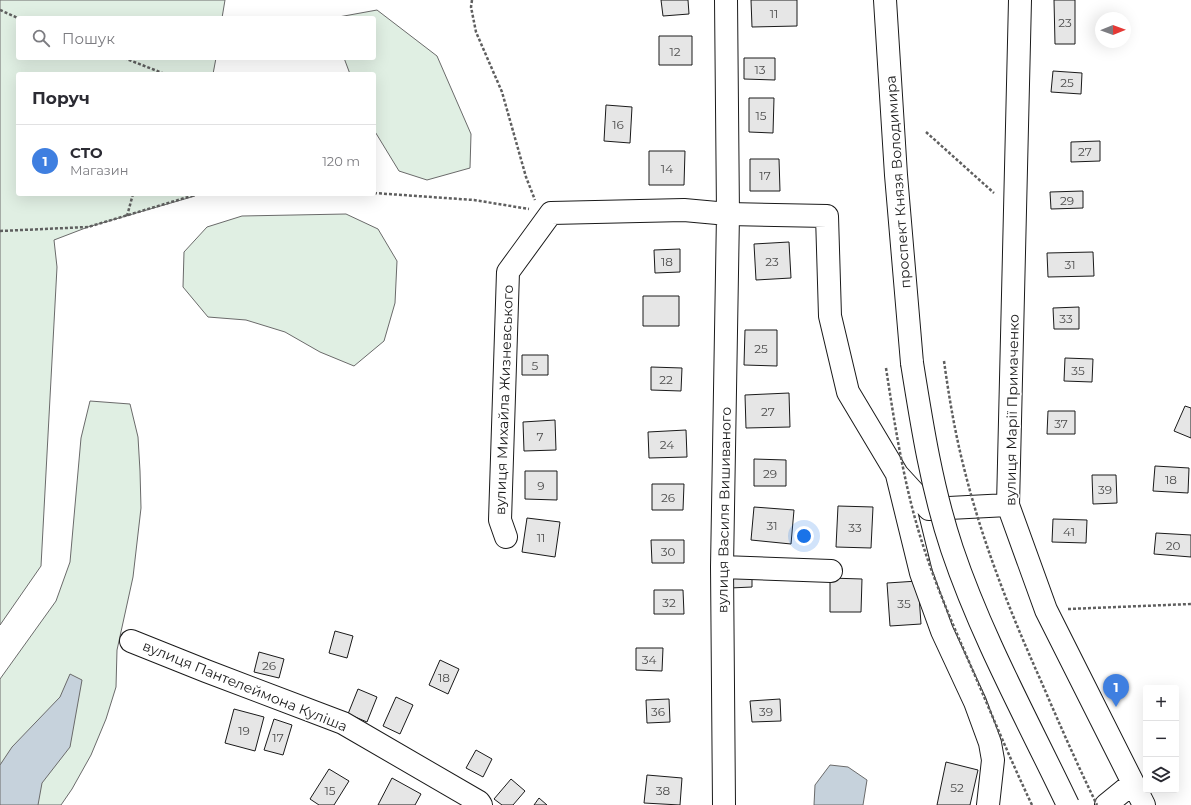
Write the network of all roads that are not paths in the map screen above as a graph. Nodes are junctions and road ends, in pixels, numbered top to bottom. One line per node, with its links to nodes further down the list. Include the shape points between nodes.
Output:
1 (726, 0): 4 (street, вулиця Василя Вишиваного)
2 (885, 0): 15 (street, проспект Князя Володимира, bridge, via 896,175 912,363 933,484 952,549 979,621)
3 (1020, 0): 6 (street, вулиця Марії Примаченко)
4 (728, 214): 5 (street, via 827,216 830,316 848,392); 7 (street, вулиця Михайла Жизневського, via 684,210 551,214 508,272 500,520); 8 (street, вулиця Василя Вишиваного)
5 (897, 474): 6 (street, via 929,509); 14 (street, via 921,573 942,631 976,702 990,743 993,760)
6 (1008, 504): 11 (street, вулиця Марії Примаченко, via 1046,610)
7 (506, 537)
8 (722, 567): 9 (street); 13 (street, вулиця Василя Вишиваного)
9 (831, 571)
10 (131, 641): 12 (street, вулиця Пантелеймона Куліша, via 343,723)
11 (1133, 783): 16 (street); 17 (street, вулиця Марії Примаченко)
12 (481, 805)
13 (724, 805)
14 (988, 805)
15 (1068, 805)
16 (1106, 805)
17 (1144, 805)

